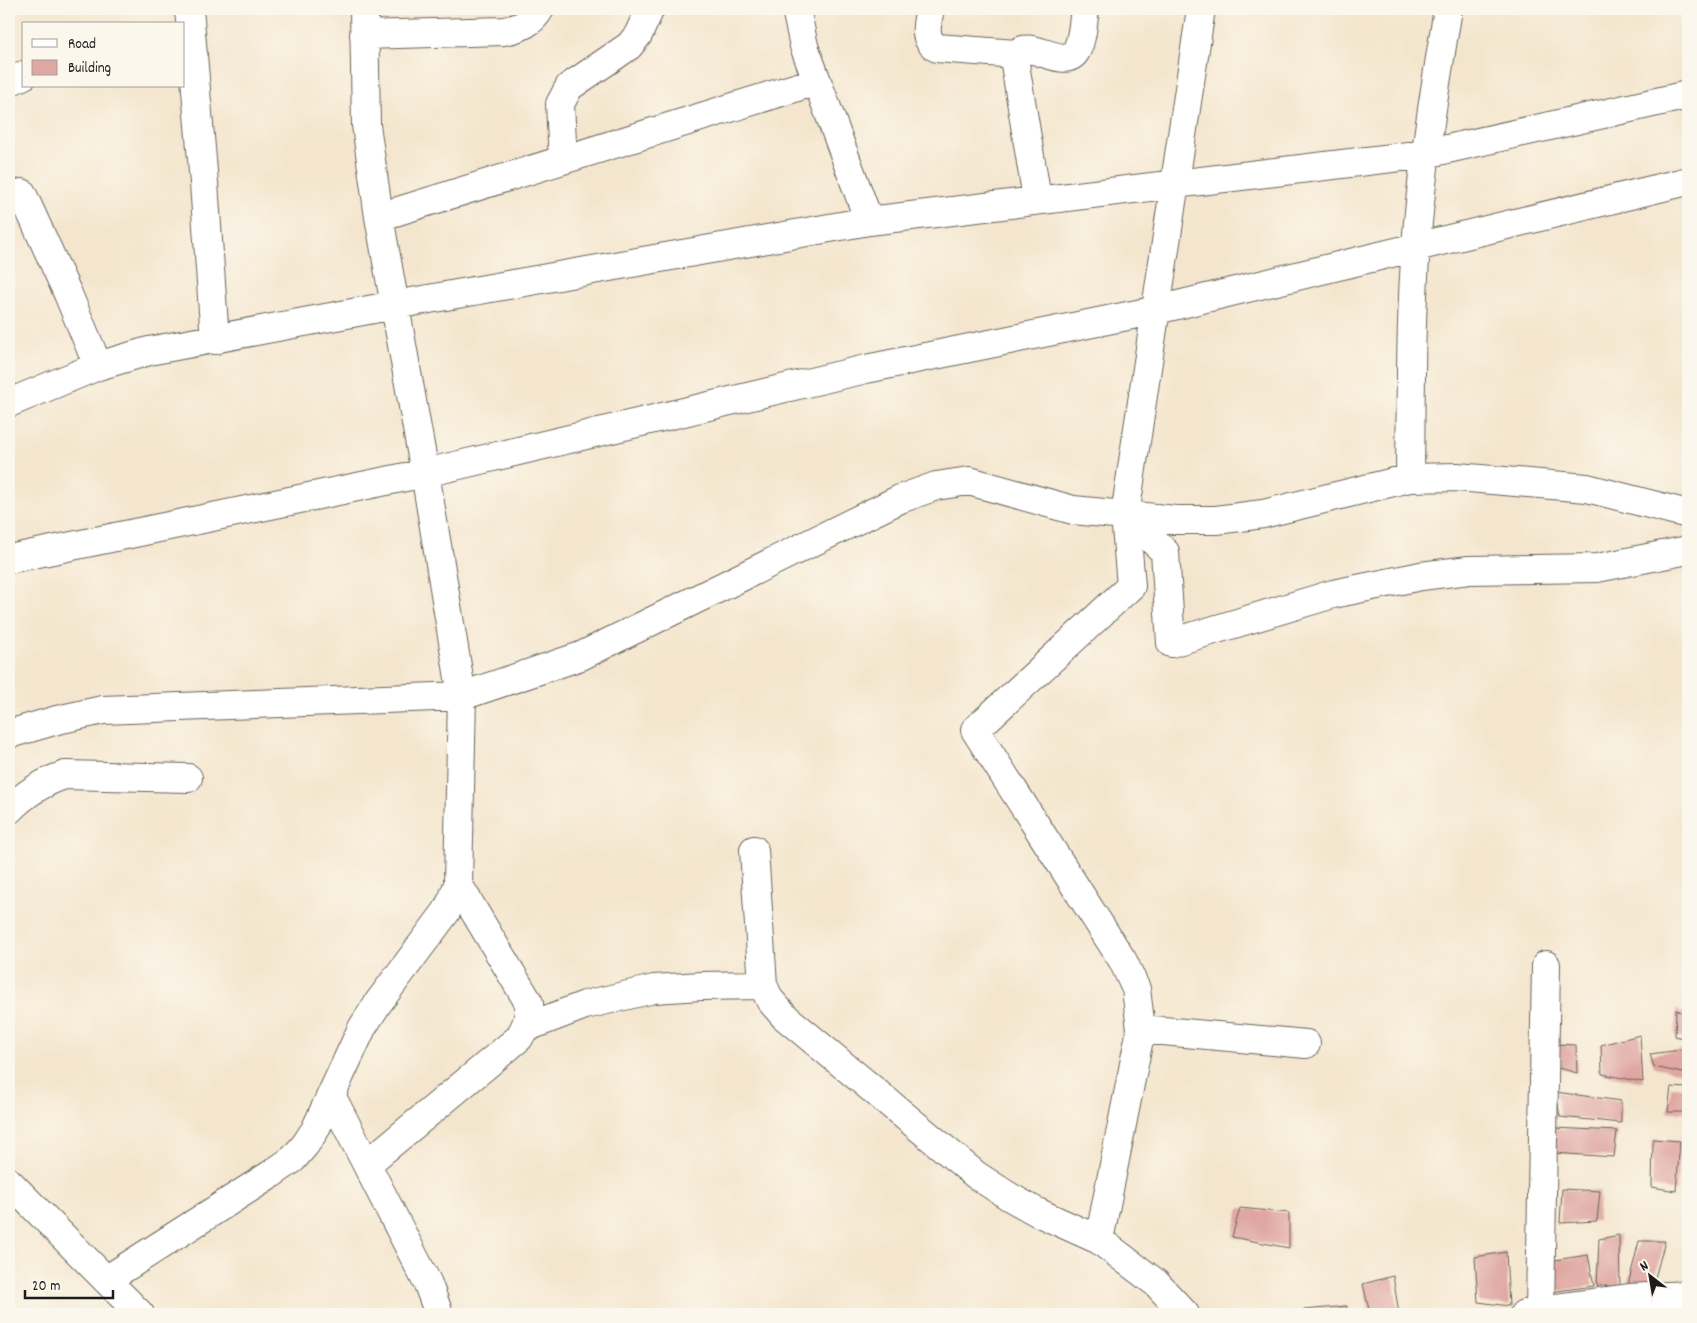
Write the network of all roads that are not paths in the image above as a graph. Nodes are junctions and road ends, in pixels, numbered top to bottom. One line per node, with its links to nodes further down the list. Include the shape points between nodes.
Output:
1 (540, 9): 8 (street, via 530,22 504,31)
2 (650, 9): 16 (street, via 629,46 569,87 563,96 560,104)
3 (796, 9): 12 (street, via 804,46)
4 (930, 9): 10 (street, via 927,36 938,48)
5 (1085, 9): 10 (street, via 1075,53 1061,58 1028,48)
6 (1201, 9): 18 (street)
7 (1448, 9): 15 (street)
8 (364, 22): 21 (street, via 366,125)
9 (185, 25): 26 (street, via 204,183)
10 (1016, 54): 20 (street, via 1014,58)
11 (22, 76): 13 (street)
12 (817, 81): 16 (street); 22 (street)
13 (9, 82)
14 (1688, 95): 15 (street)
15 (1425, 154): 18 (street); 23 (street)
16 (563, 160): 21 (street)
17 (1688, 181): 23 (street)
18 (1175, 184): 20 (street); 25 (street)
19 (22, 193): 27 (street)
20 (1038, 200): 22 (street)
21 (379, 217): 24 (street)
22 (869, 221): 24 (street)
23 (1416, 246): 25 (street); 30 (street)
24 (395, 305): 26 (street); 29 (street)
25 (1157, 310): 29 (street, via 866,369); 32 (street)
26 (215, 340): 27 (street, via 149,351)
27 (98, 366): 28 (street)
28 (9, 402)
29 (426, 474): 34 (street); 35 (street)
30 (1410, 478): 31 (street, via 1458,477 1587,488); 32 (street, via 1254,515 1216,520)
31 (1688, 514)
32 (1125, 516): 33 (street, via 1165,552 1171,643 1333,594 1421,576 1470,570 1597,568); 35 (street, via 1073,510 969,482 936,486 900,499 581,656); 44 (street, via 1131,586 975,730 1123,961 1136,989)
33 (1688, 550)
34 (9, 559)
35 (462, 696): 36 (street, via 104,710); 40 (street)
36 (9, 734)
37 (188, 778): 38 (street, via 65,775 49,780)
38 (9, 810)
39 (754, 850): 42 (street)
40 (458, 884): 43 (street, via 529,1003 530,1014); 46 (street, via 446,912 362,1028)
41 (1546, 965): 52 (street)
42 (764, 986): 43 (street, via 654,989 585,1005); 49 (street, via 770,1000 784,1016 976,1175 1037,1212)
43 (525, 1028): 47 (street, via 519,1038)
44 (1141, 1029): 45 (street); 49 (street)
45 (1306, 1044)
46 (331, 1095): 47 (street); 50 (street, via 315,1130 293,1159)
47 (367, 1164): 54 (street, via 428,1284)
48 (9, 1182): 50 (street)
49 (1099, 1240): 55 (street, via 1156,1283)
50 (106, 1280): 53 (street)
51 (1688, 1294): 52 (street, via 1629,1298)
52 (1531, 1312)
53 (140, 1314)
54 (439, 1314)
55 (1185, 1314)

